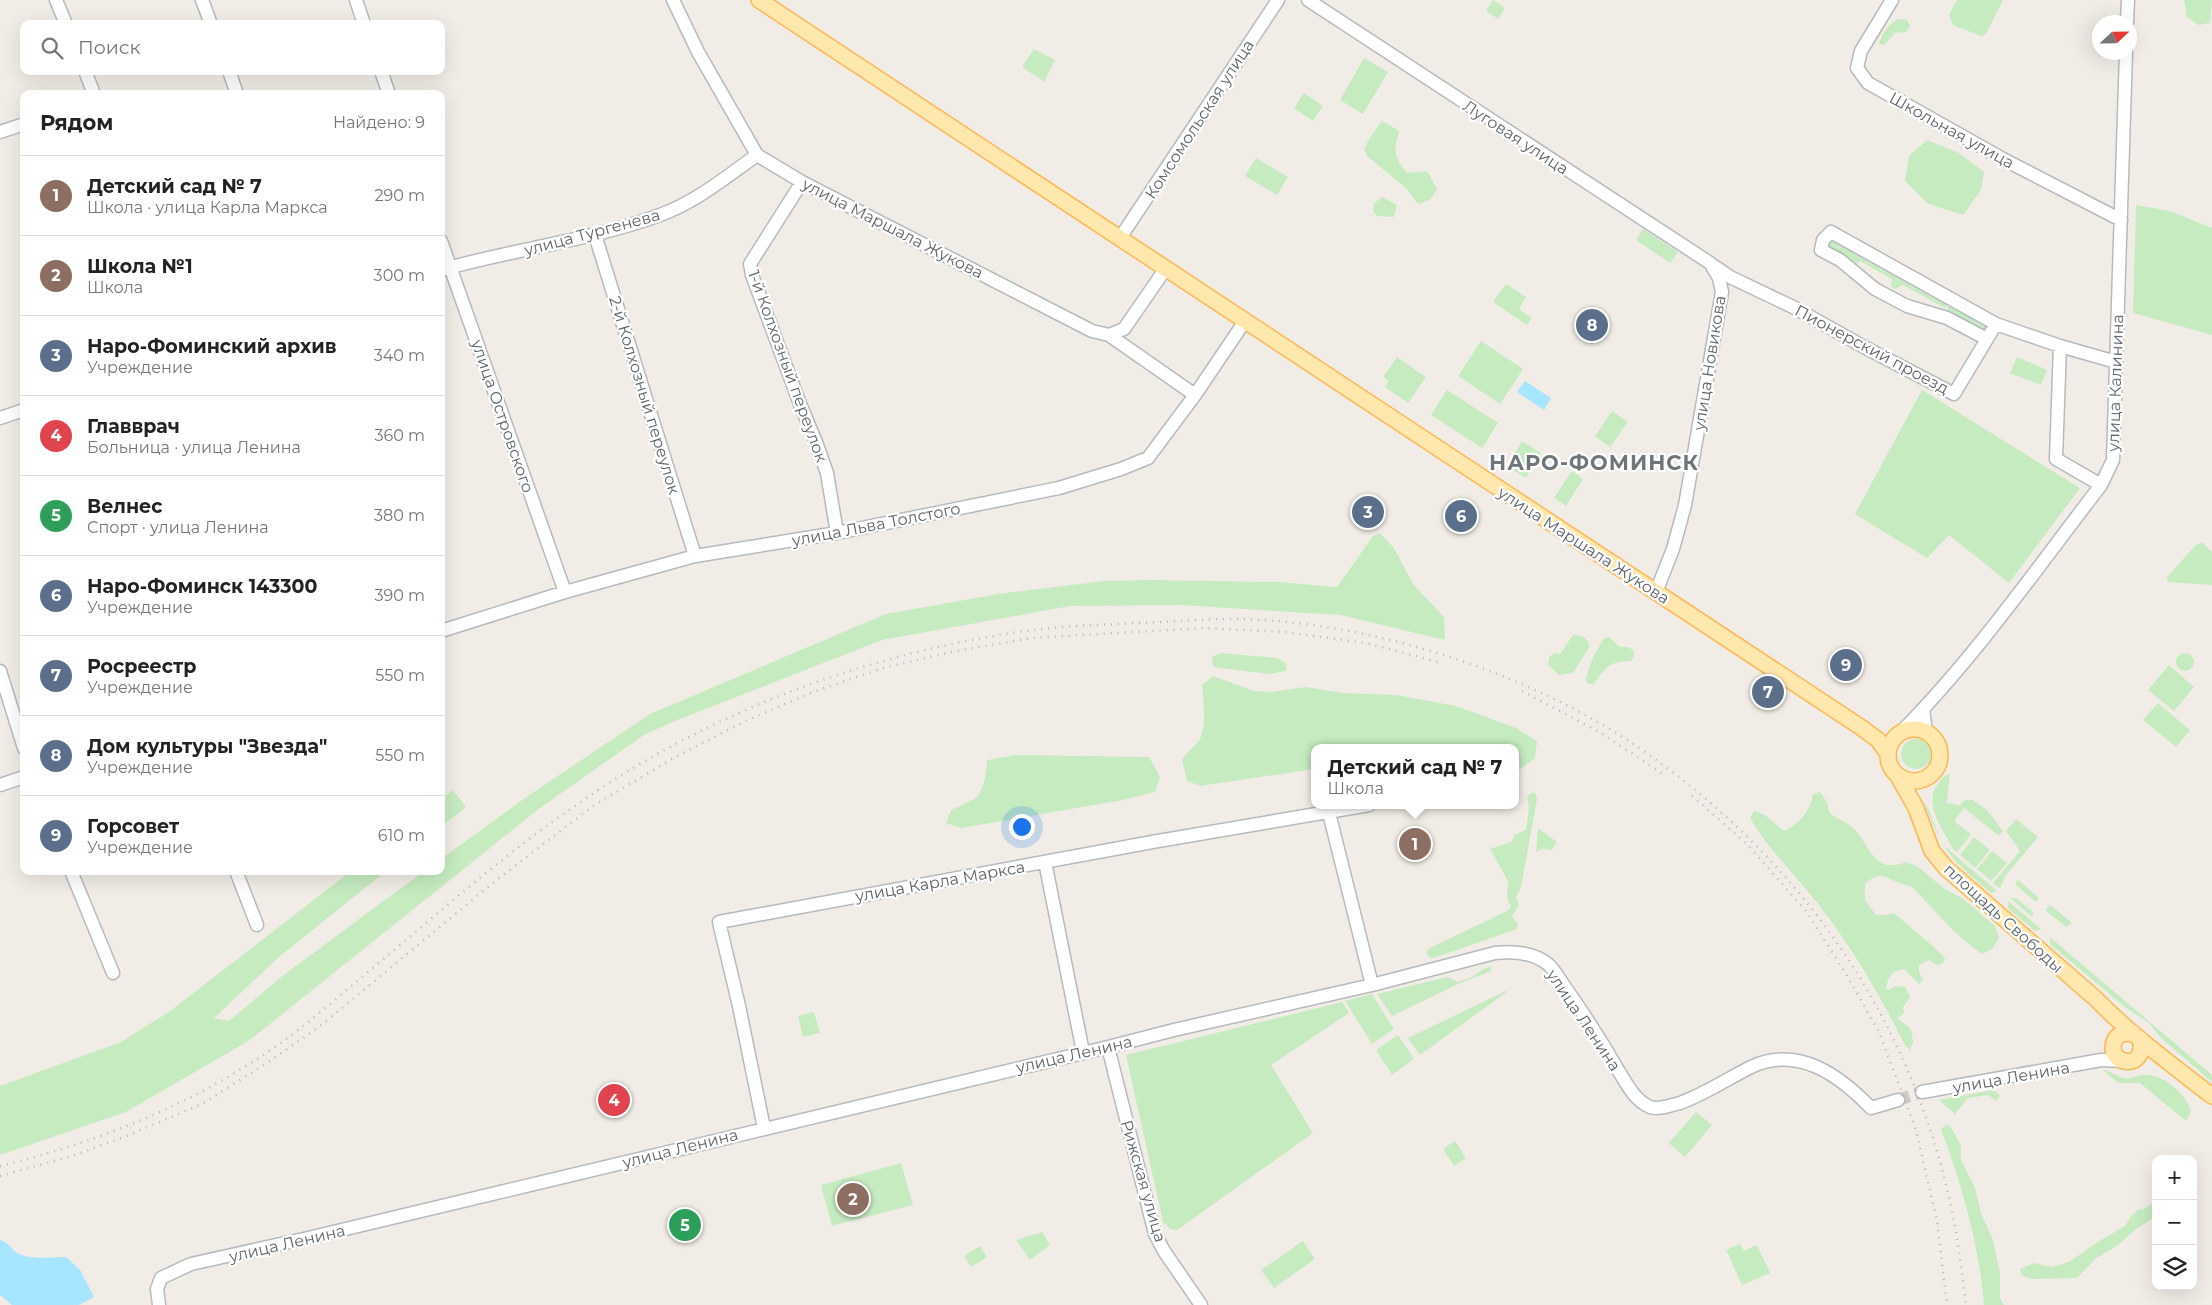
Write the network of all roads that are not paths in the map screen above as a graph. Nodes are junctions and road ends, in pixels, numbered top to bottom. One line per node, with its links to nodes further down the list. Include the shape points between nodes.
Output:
1 (56, 0): 11 (street)
2 (202, 0): 12 (street)
3 (356, 0): 13 (street)
4 (673, 0): 23 (street, улица Маршала Жукова, via 698,52)
5 (759, 0): 27 (main road, улица Маршала Жукова)
6 (1278, 0): 27 (street, Комсомольская улица)
7 (1308, 0): 28 (street, Луговая улица)
8 (1892, 0): 25 (street, Школьная улица, via 1861,51 1857,68 1868,83 2003,159)
9 (2128, 0): 10 (street)
10 (2127, 15)
11 (64, 20)
12 (210, 20)
13 (363, 20)
14 (2126, 60): 25 (street, улица Калинина)
15 (87, 75): 18 (street)
16 (230, 75): 19 (street)
17 (382, 75): 20 (street)
18 (92, 90)
19 (236, 90)
20 (388, 90)
21 (20, 125): 22 (street)
22 (0, 132)
23 (758, 155): 24 (street, улица Маршала Жукова); 26 (street, улица Тургенева, via 692,200 661,215)
24 (802, 182): 34 (street, улица Маршала Жукова, via 1092,331); 42 (street, 1-й Колхозный переулок, via 750,264 827,473)
25 (2121, 220): 37 (street, улица Калинина)
26 (595, 235): 29 (street, улица Тургенева); 43 (street, 2-й Колхозный переулок)
27 (1120, 238): 30 (main road, улица Маршала Жукова)
28 (1710, 263): 31 (street, Луговая улица); 35 (street, Пионерский проезд, via 1730,277 1793,306 1954,394)
29 (446, 268): 44 (street, улица Островского)
30 (1166, 268): 32 (main road, улица Маршала Жукова); 34 (street, via 1124,329)
31 (1719, 278): 45 (street, улица Новикова, via 1722,292 1684,505 1673,549)
32 (1245, 321): 38 (street, улица Льва Толстого); 45 (main road, улица Маршала Жукова)
33 (1996, 324): 35 (street, Пионерский проезд); 35 (street, via 1831,232 1823,240 1821,250 1840,260 1876,289 1907,306 1947,318); 36 (street)
34 (1109, 335): 38 (street, улица Маршала Жукова)
35 (1987, 339)
36 (2060, 346): 37 (street); 41 (street, via 2056,459)
37 (2116, 362): 41 (street, улица Калинина, via 2113,460)
38 (1196, 395): 42 (street, улица Льва Толстого, via 1148,458 1121,469 1059,488)
39 (20, 411): 40 (street)
40 (0, 418)
41 (2101, 485): 48 (street, улица Калинина, via 2014,599)
42 (837, 533): 43 (street, улица Льва Толстого)
43 (695, 556): 44 (street, улица Льва Толстого)
44 (565, 592): 46 (street, улица Льва Толстого)
45 (1656, 592): 52 (main road, улица Маршала Жукова)
46 (445, 630)
47 (0, 671): 51 (street)
48 (1923, 709): 49 (street, улица Калинина); 50 (street)
49 (1900, 732): 50 (main road, via 1915,729); 52 (main road); 53 (main road, via 1891,742)
50 (1926, 732): 56 (main road, via 1938,744 1940,761)
51 (20, 735)
52 (1878, 740): 53 (main road, улица Маршала Жукова)
53 (1888, 754): 54 (main road)
54 (1898, 776): 56 (main road, via 1914,781); 58 (main road, площадь Свободы)
55 (20, 778): 57 (street)
56 (1926, 779): 58 (main road)
57 (0, 785)
58 (1916, 808): 67 (main road, площадь Свободы, via 1932,851 1946,868)
59 (1351, 809): 60 (street, улица Карла Маркса)
60 (1329, 814): 61 (street, улица Карла Маркса); 66 (street)
61 (1045, 862): 71 (street); 78 (street, улица Карла Маркса, via 718,922)
62 (73, 875): 65 (street)
63 (238, 875): 64 (street)
64 (257, 925)
65 (113, 973)
66 (1372, 985): 70 (street, улица Ленина); 77 (street, улица Ленина, via 1495,953 1525,953 1549,965 1585,1015 1635,1097 1651,1107 1667,1107 1684,1101 1774,1059 1794,1059 1836,1077 1871,1108)
67 (2112, 1015): 68 (main road, площадь Свободы); 69 (main road)
68 (2137, 1036): 69 (main road, via 2124,1032); 73 (main road, площадь Свободы); 74 (main road, via 2142,1048 2139,1057)
69 (2114, 1042): 72 (street); 74 (main road, via 2115,1056)
70 (1108, 1047): 71 (street, улица Ленина); 80 (street, Рижская улица, via 1155,1234)
71 (1083, 1052): 78 (street, улица Ленина)
72 (2101, 1060): 74 (street, улица Ленина); 75 (street, улица Ленина)
73 (2164, 1060): 74 (main road); 76 (main road, площадь Свободы)
74 (2127, 1061)
75 (1922, 1092)
76 (2212, 1096)
77 (1898, 1100)
78 (764, 1128): 79 (street, улица Ленина, via 191,1264 161,1278 157,1290)
79 (159, 1305)
80 (1200, 1305)

